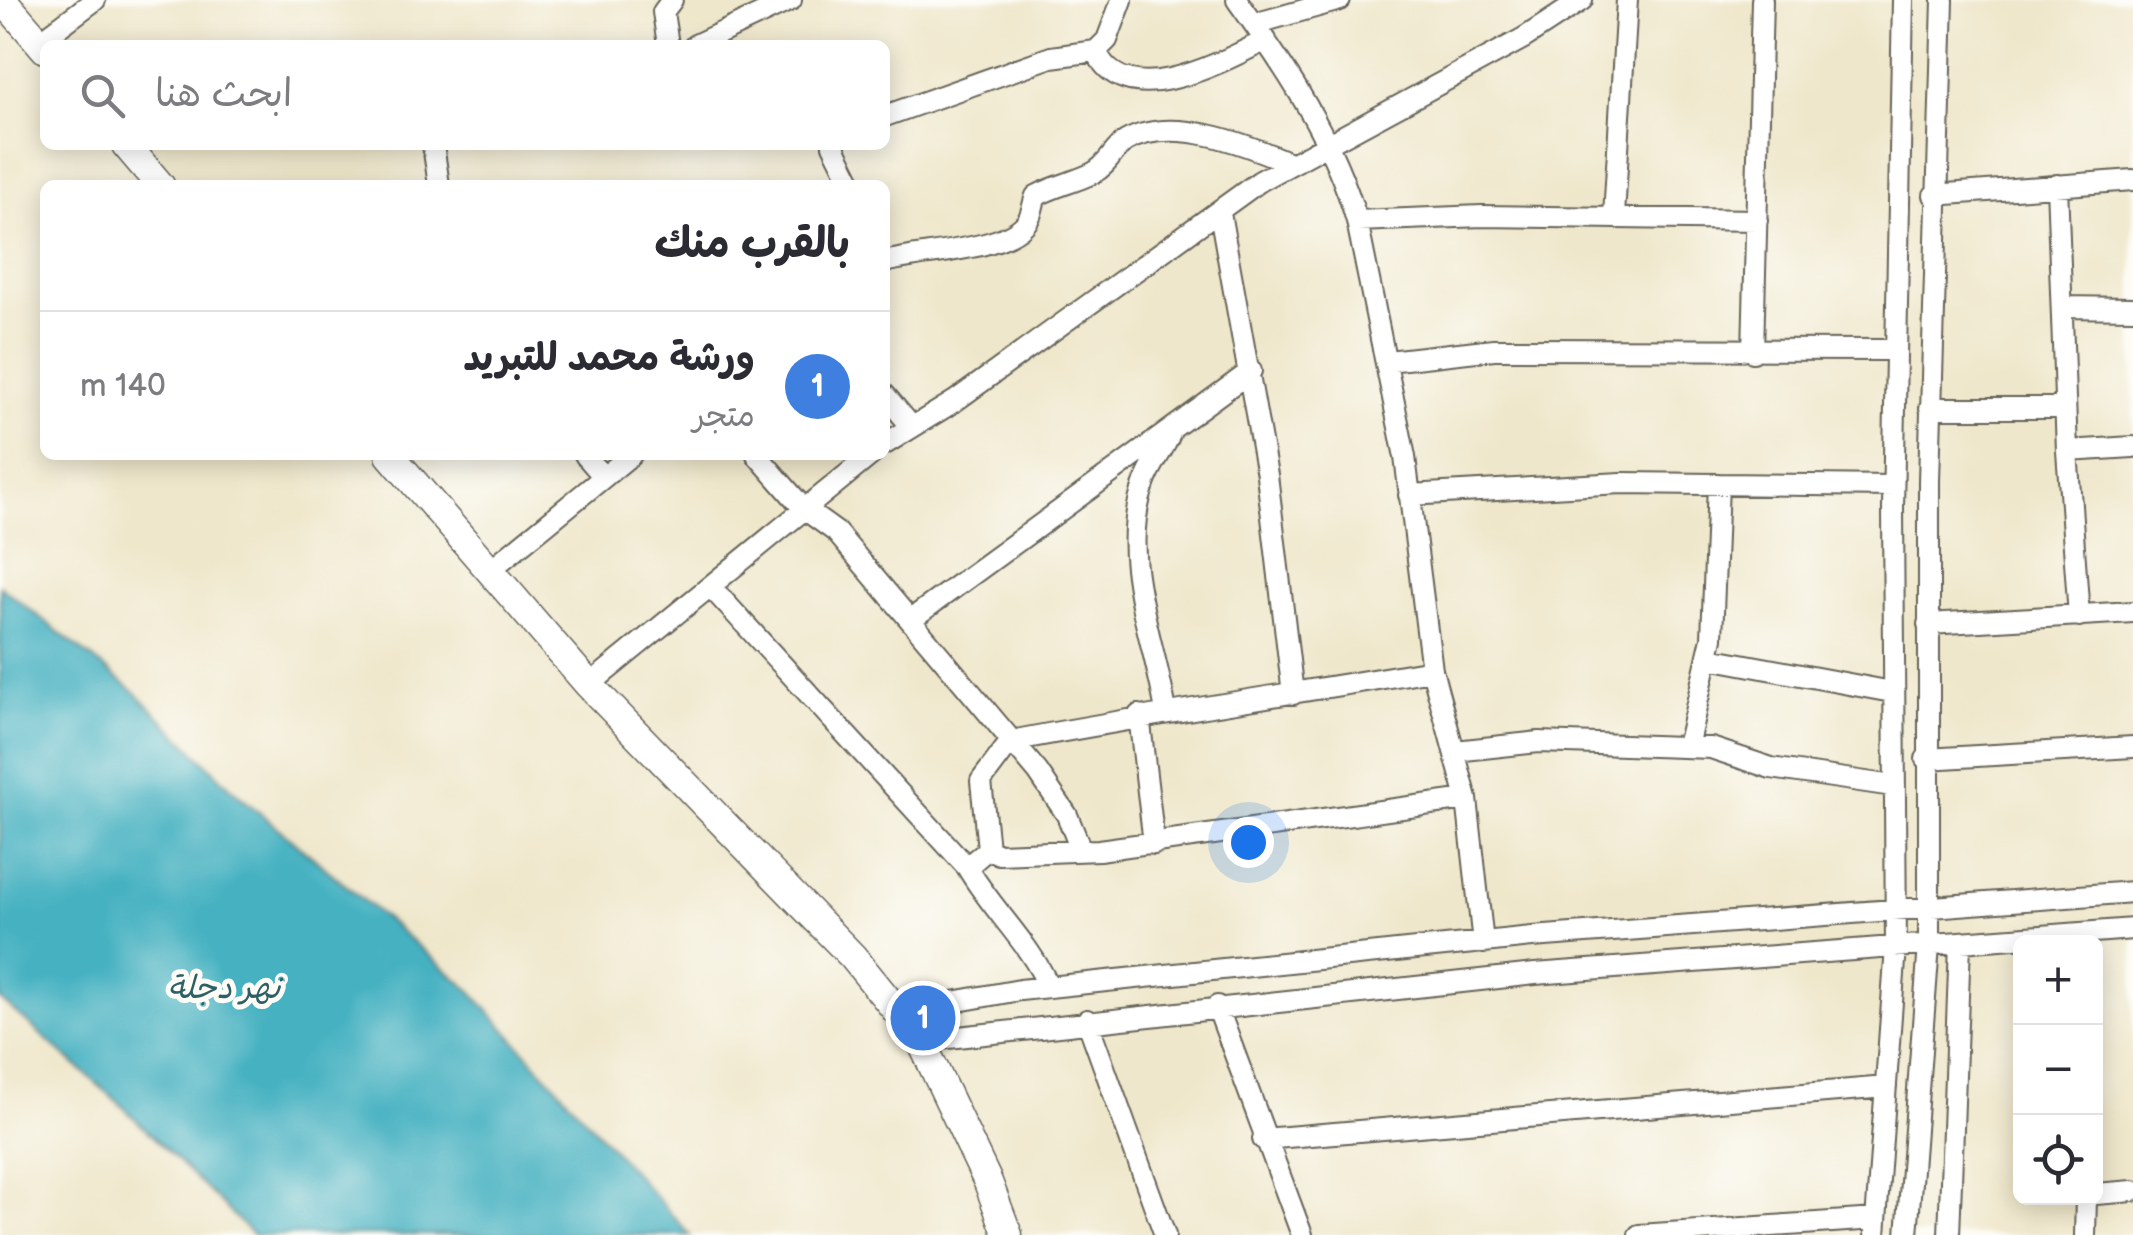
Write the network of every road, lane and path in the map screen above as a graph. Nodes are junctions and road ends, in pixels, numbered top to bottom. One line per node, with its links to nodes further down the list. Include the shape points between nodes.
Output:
1 (3, 0): 18 (main road)
2 (94, 0): 15 (street)
3 (672, 0): 16 (street, via 662,12)
4 (791, 0): 17 (street)
5 (1122, 0): 19 (street)
6 (1237, 0): 14 (street)
7 (1340, 0): 13 (street)
8 (1583, 0): 21 (street)
9 (1627, 0): 33 (street)
10 (1762, 0): 34 (street)
11 (1903, 0): 39 (street)
12 (1943, 0): 31 (street)
13 (1309, 3): 14 (street)
14 (1260, 32): 19 (street, via 1200,72 1156,80 1114,74); 21 (street)
15 (49, 40)
16 (667, 40)
17 (706, 40)
18 (40, 44)
19 (1096, 51): 20 (street, via 1051,57)
20 (890, 114)
21 (1328, 142): 25 (street); 35 (street)
22 (137, 150): 26 (main road)
23 (434, 150): 27 (street)
24 (836, 150): 28 (street)
25 (1290, 163): 32 (street); 36 (street, via 1218,138 1139,136 1093,172 1036,196 1028,222 1017,230 990,241)
26 (157, 180)
27 (438, 180)
28 (851, 180)
29 (2133, 180): 30 (street)
30 (2057, 186): 31 (street); 37 (street)
31 (1934, 196): 44 (street)
32 (1220, 213): 42 (street); 46 (street)
33 (1614, 216): 34 (street); 35 (street)
34 (1757, 220): 40 (street)
35 (1357, 221): 41 (street)
36 (890, 256)
37 (2063, 307): 38 (street); 45 (street)
38 (2133, 308)
39 (1894, 350): 40 (street); 58 (street)
40 (1753, 352): 41 (street, via 1494,350)
41 (1388, 361): 59 (street)
42 (1250, 371): 47 (street); 71 (street)
43 (890, 401): 46 (street)
44 (1930, 408): 45 (street); 66 (street)
45 (2065, 408): 50 (street)
46 (911, 426): 48 (street)
47 (1172, 428): 65 (street); 72 (street, via 1144,485 1137,538 1138,585)
48 (890, 441)
49 (2133, 447): 50 (street)
50 (2067, 451): 64 (street)
51 (394, 460): 61 (main road)
52 (590, 460): 56 (street)
53 (626, 460): 56 (street)
54 (761, 460): 60 (street)
55 (865, 460): 60 (street)
56 (604, 477): 61 (street)
57 (1718, 484): 58 (street); 59 (street); 67 (street)
58 (1893, 486): 70 (street)
59 (1409, 495): 68 (street)
60 (804, 509): 62 (street); 65 (street, via 836,532)
61 (490, 570): 69 (main road)
62 (710, 586): 69 (street); 84 (street)
63 (2133, 612): 64 (street)
64 (2080, 616): 66 (street)
65 (910, 620): 74 (street)
66 (1928, 624): 78 (street)
67 (1709, 658): 70 (street); 75 (street)
68 (1432, 670): 71 (street); 77 (street)
69 (589, 684): 97 (main road, via 854,956)
70 (1892, 692): 79 (street)
71 (1293, 694): 72 (street)
72 (1166, 712): 73 (street)
73 (1139, 715): 74 (street); 81 (street)
74 (1011, 742): 82 (street, via 981,781); 83 (street, via 1052,790)
75 (1688, 747): 77 (street, via 1539,742); 79 (street, via 1733,753 1770,768)
76 (2133, 747): 78 (street)
77 (1455, 751): 80 (street)
78 (1926, 759): 86 (street)
79 (1893, 786): 87 (street)
80 (1467, 799): 81 (street); 91 (street)
81 (1154, 844): 83 (street)
82 (988, 850): 83 (street); 84 (street)
83 (1082, 850)
84 (967, 867): 95 (street, via 1036,956)
85 (2133, 892): 86 (street)
86 (1929, 908): 87 (street); 93 (street)
87 (1895, 912): 91 (street); 94 (street)
88 (2133, 929): 89 (street)
89 (2103, 935)
90 (2013, 941): 92 (street)
91 (1483, 942): 95 (street)
92 (1960, 943): 93 (street); 112 (street)
93 (1929, 946): 94 (street); 111 (street)
94 (1896, 947): 96 (street, via 1619,966); 100 (street)
95 (1050, 987): 97 (street)
96 (1217, 1006): 98 (street); 101 (street)
97 (896, 1012): 99 (main road)
98 (1087, 1020): 99 (street); 108 (street)
99 (921, 1040): 107 (main road)
100 (1886, 1086): 101 (street); 105 (street)
101 (1263, 1139): 109 (street)
102 (2133, 1190): 103 (street)
103 (2103, 1193)
104 (2086, 1205): 113 (street)
105 (1876, 1227): 106 (street)
106 (1726, 1232): 110 (street)
107 (1008, 1235)
108 (1165, 1235)
109 (1302, 1235)
110 (1638, 1235)
111 (1908, 1235)
112 (1949, 1235)
113 (2085, 1235)

